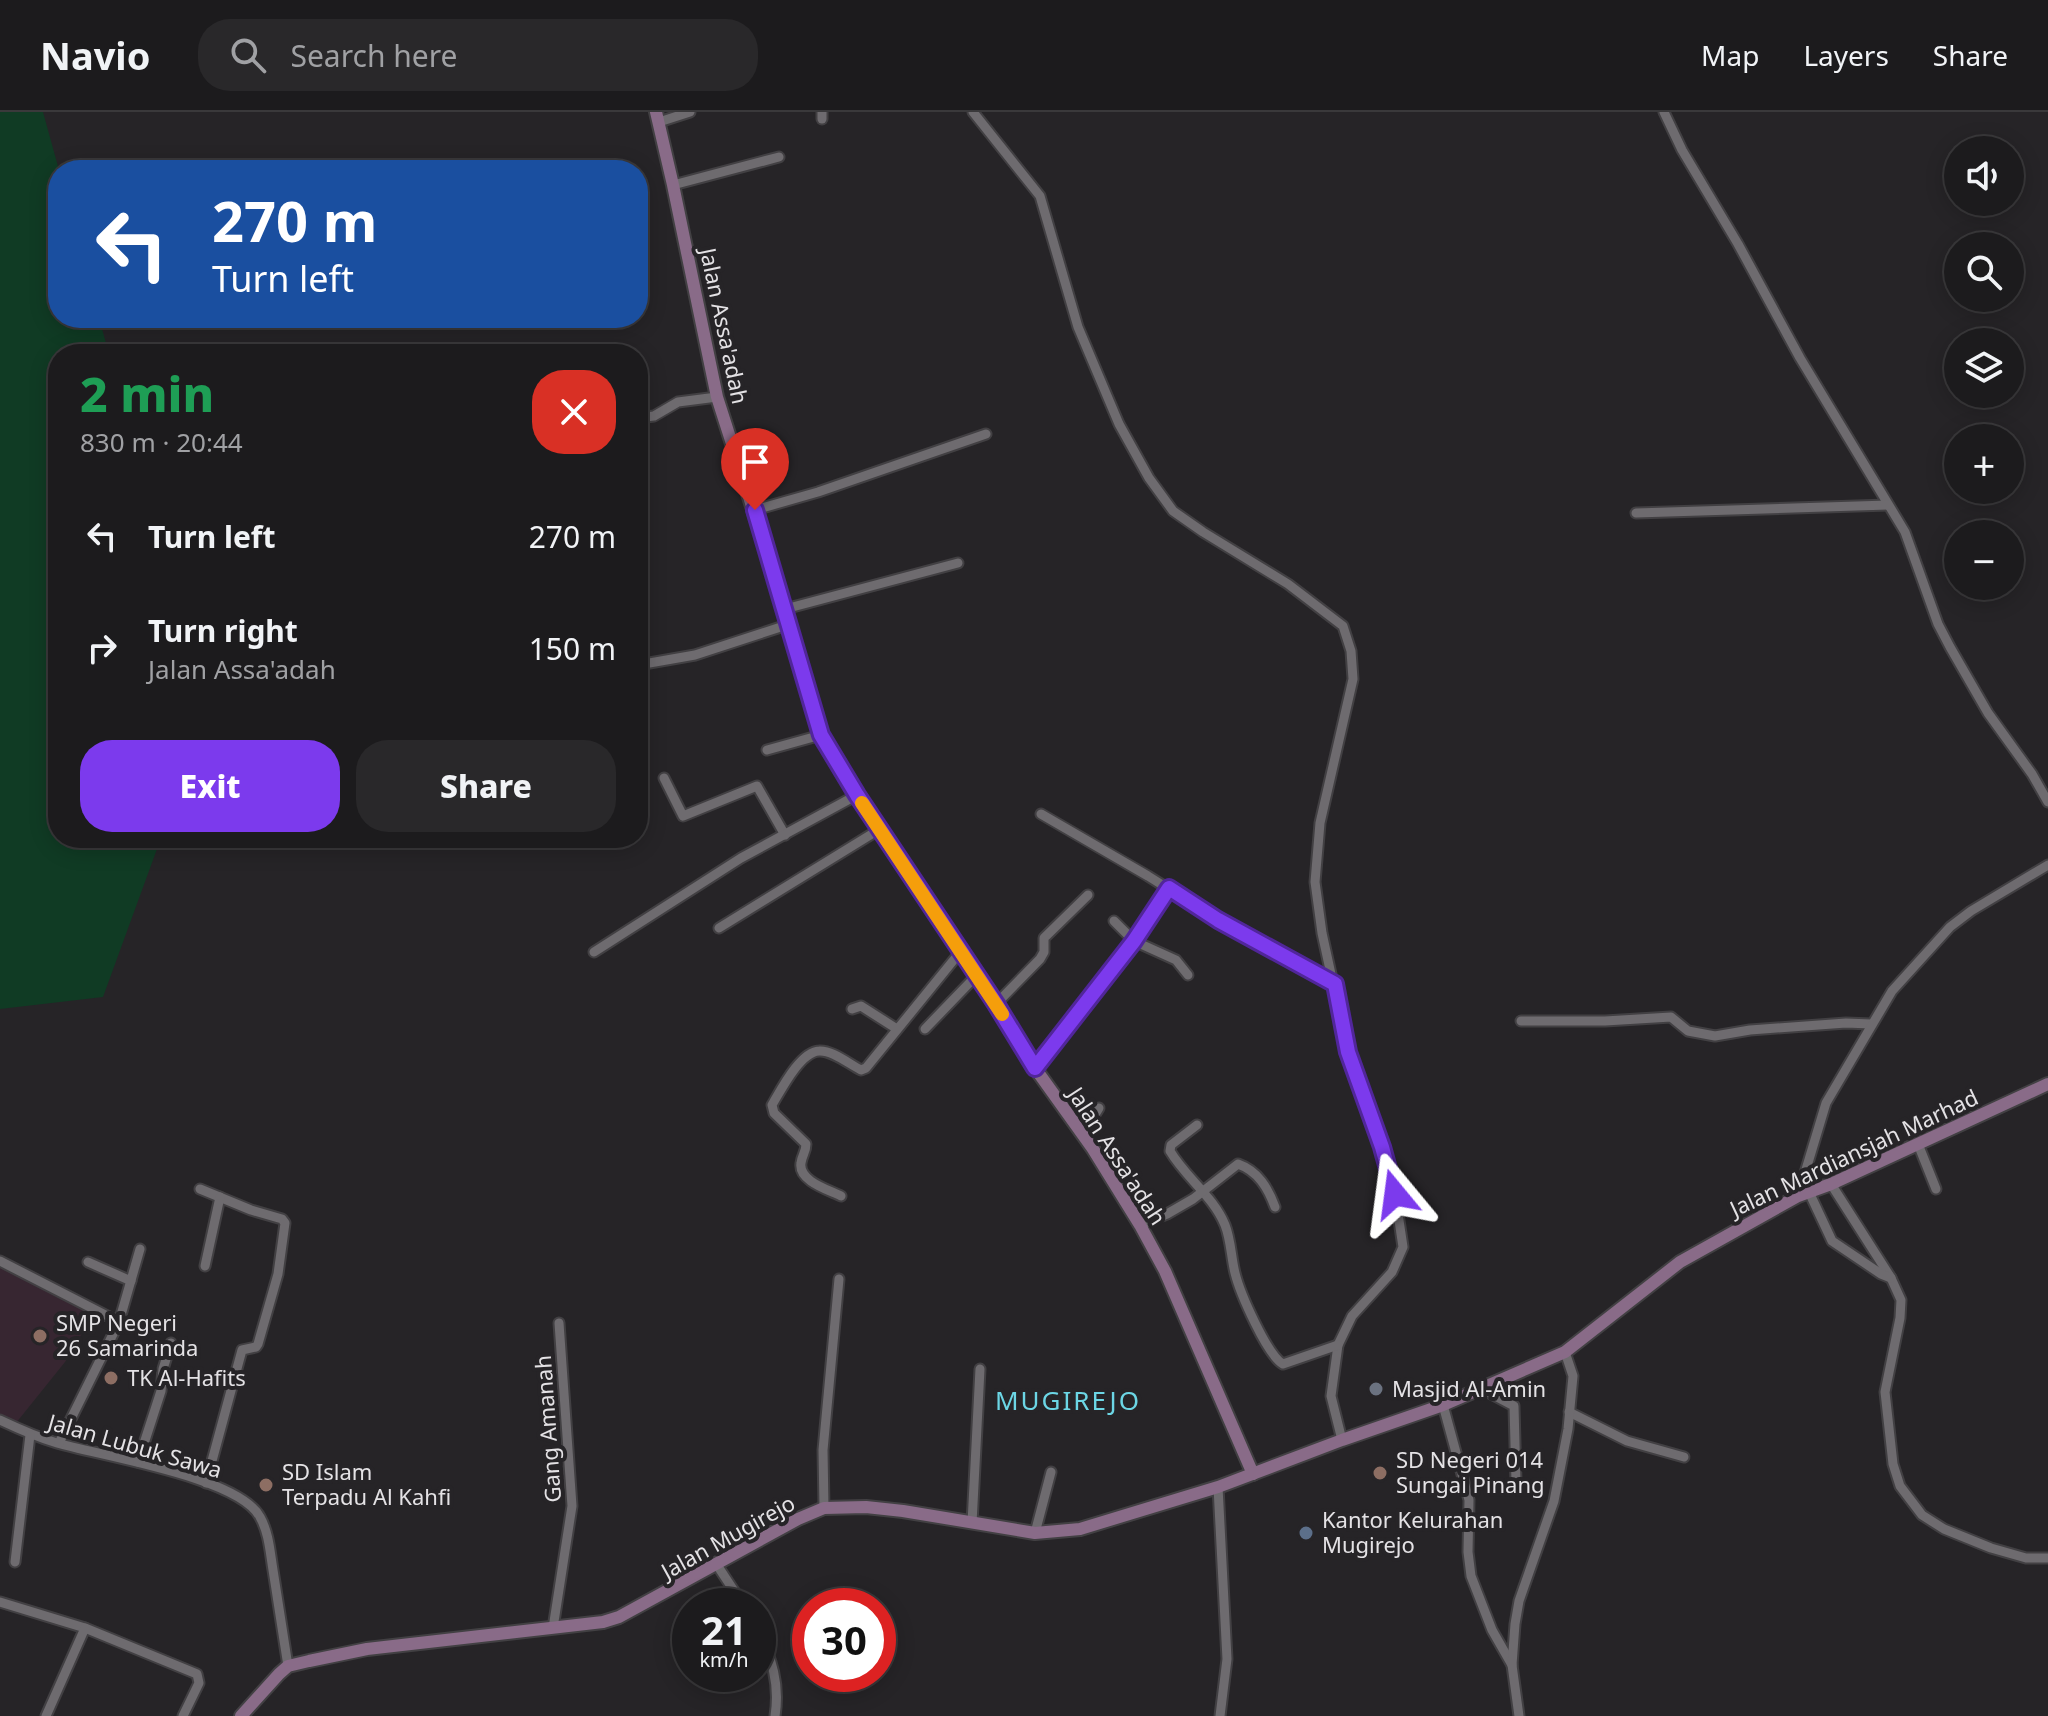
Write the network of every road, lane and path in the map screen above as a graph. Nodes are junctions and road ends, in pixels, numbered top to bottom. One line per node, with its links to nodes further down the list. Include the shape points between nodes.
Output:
1 (690, 112): 4 (street)
2 (973, 112): 36 (street, via 1040,196 1078,327 1119,424 1149,478 1173,511 1343,626 1353,679 1320,823 1315,882)
3 (1664, 112): 10 (street)
4 (657, 117): 6 (street, Jalan Assa'adah)
5 (779, 157): 6 (street)
6 (673, 185): 7 (street, Jalan Assa'adah)
7 (717, 397): 8 (street, via 678,402); 11 (street, Jalan Assa'adah)
8 (648, 417)
9 (986, 434): 11 (street)
10 (1888, 505): 12 (street); 21 (street, via 1905,532 1950,647)
11 (755, 510): 14 (street, Jalan Assa'adah)
12 (1636, 513)
13 (958, 563): 14 (street)
14 (785, 609): 15 (street, Jalan Assa'adah)
15 (790, 624): 16 (street, via 695,655); 17 (street, Jalan Assa'adah)
16 (648, 663)
17 (821, 735): 18 (street); 20 (street, Jalan Assa'adah)
18 (767, 750)
19 (664, 778): 24 (street, via 683,816 756,786)
20 (857, 795): 23 (street, Jalan Assa'adah); 24 (street)
21 (2048, 802)
22 (1041, 814): 27 (street)
23 (880, 829): 30 (street); 32 (street, Jalan Assa'adah)
24 (785, 835): 33 (street)
25 (2048, 854): 26 (street)
26 (2046, 866): 40 (street, via 1950,927 1909,968)
27 (1169, 888): 31 (street); 36 (street)
28 (1088, 895): 37 (street, via 1044,938 1040,959)
29 (1114, 921): 31 (street)
30 (719, 928)
31 (1134, 941): 35 (street, via 1176,960); 43 (street)
32 (961, 951): 34 (street, Jalan Assa'adah); 41 (street)
33 (594, 952)
34 (977, 975): 37 (street, Jalan Assa'adah); 42 (street)
35 (1188, 975)
36 (1335, 984): 68 (street, via 1348,1052 1395,1194 1403,1247 1392,1272 1352,1316)
37 (996, 1004): 43 (street, Jalan Assa'adah)
38 (852, 1009): 41 (street, via 861,1006)
39 (1521, 1021): 40 (street, via 1671,1017 1688,1031 1715,1036)
40 (1871, 1024): 53 (street, via 1826,1103)
41 (897, 1029): 54 (street, via 861,1070 827,1053 812,1053 789,1076 772,1105 806,1144 802,1172)
42 (925, 1029)
43 (1035, 1068): 47 (street, Jalan Assa'adah)
44 (2048, 1084): 48 (street, Jalan Mardiansjah Marhad)
45 (1099, 1108): 47 (street)
46 (1197, 1125): 52 (street, via 1170,1151)
47 (1082, 1135): 57 (street, Jalan Assa'adah)
48 (1918, 1144): 49 (street, Jalan Mardiansjah Marhad); 51 (street)
49 (1831, 1184): 53 (street, Jalan Mardiansjah Marhad); 62 (street)
50 (200, 1189): 55 (street)
51 (1936, 1189)
52 (1203, 1191): 56 (street, via 1238,1164 1259,1176); 57 (street); 68 (street, via 1225,1226 1241,1293 1278,1361 1283,1364)
53 (1803, 1194): 62 (street, via 1832,1241); 69 (street, Jalan Mardiansjah Marhad, via 1680,1262)
54 (841, 1196)
55 (220, 1197): 61 (street); 83 (street, via 285,1223 278,1274 258,1344 242,1350)
56 (1275, 1207)
57 (1140, 1225): 81 (street, Jalan Assa'adah)
58 (140, 1249): 64 (street)
59 (0, 1261): 65 (street)
60 (88, 1262): 64 (street)
61 (205, 1266)
62 (1891, 1278): 88 (street, via 1901,1300 1885,1392 1900,1486 1922,1515 1944,1529 2026,1558)
63 (839, 1279): 85 (street, via 823,1450)
64 (131, 1281): 65 (street)
65 (119, 1322): 77 (street)
66 (559, 1323): 94 (street, Gang Amanah, via 572,1506)
67 (171, 1343): 79 (street)
68 (1338, 1345): 76 (street, via 1331,1396)
69 (1565, 1352): 71 (street, Jalan Mardiansjah Marhad); 73 (street, via 1573,1376)
70 (980, 1369): 86 (street)
71 (1482, 1389): 72 (street, Jalan Mardiansjah Marhad); 82 (street, via 1514,1406)
72 (1443, 1405): 76 (street, Jalan Mardiansjah Marhad); 95 (street, via 1469,1500 1471,1576)
73 (1569, 1412): 78 (street, via 1627,1441); 95 (street, via 1554,1501 1519,1601)
74 (0, 1420): 75 (street, Jalan Lubuk Sawa)
75 (30, 1435): 77 (street, Jalan Lubuk Sawa); 89 (street)
76 (1342, 1440): 81 (street, Jalan Mardiansjah Marhad)
77 (59, 1443): 79 (street, Jalan Lubuk Sawa)
78 (1684, 1457)
79 (138, 1462): 83 (street, Jalan Lubuk Sawa)
80 (1051, 1472): 87 (street)
81 (1253, 1474): 84 (street, Jalan Mugirejo)
82 (1516, 1482)
83 (206, 1483): 96 (street, Jalan Lubuk Sawa, via 253,1506 266,1530)
84 (1218, 1487): 87 (street, Jalan Mugirejo, via 1080,1529); 102 (street, via 1227,1659)
85 (824, 1508): 86 (street, Jalan Mugirejo, via 866,1507); 90 (street, Jalan Mugirejo)
86 (972, 1523): 87 (street, Jalan Mugirejo)
87 (1035, 1533)
88 (2048, 1558)
89 (15, 1562)
90 (717, 1565): 91 (street); 94 (street, Jalan Mugirejo, via 619,1617)
91 (732, 1588)
92 (0, 1602): 93 (street)
93 (85, 1628): 98 (street); 99 (street, via 197,1674 199,1683)
94 (553, 1628): 96 (street, Jalan Mugirejo, via 367,1649)
95 (1512, 1665): 103 (street)
96 (288, 1666): 100 (street)
97 (776, 1676): 101 (street)
98 (46, 1716)
99 (183, 1716)
100 (241, 1716)
101 (775, 1716)
102 (1220, 1716)
103 (1519, 1716)

